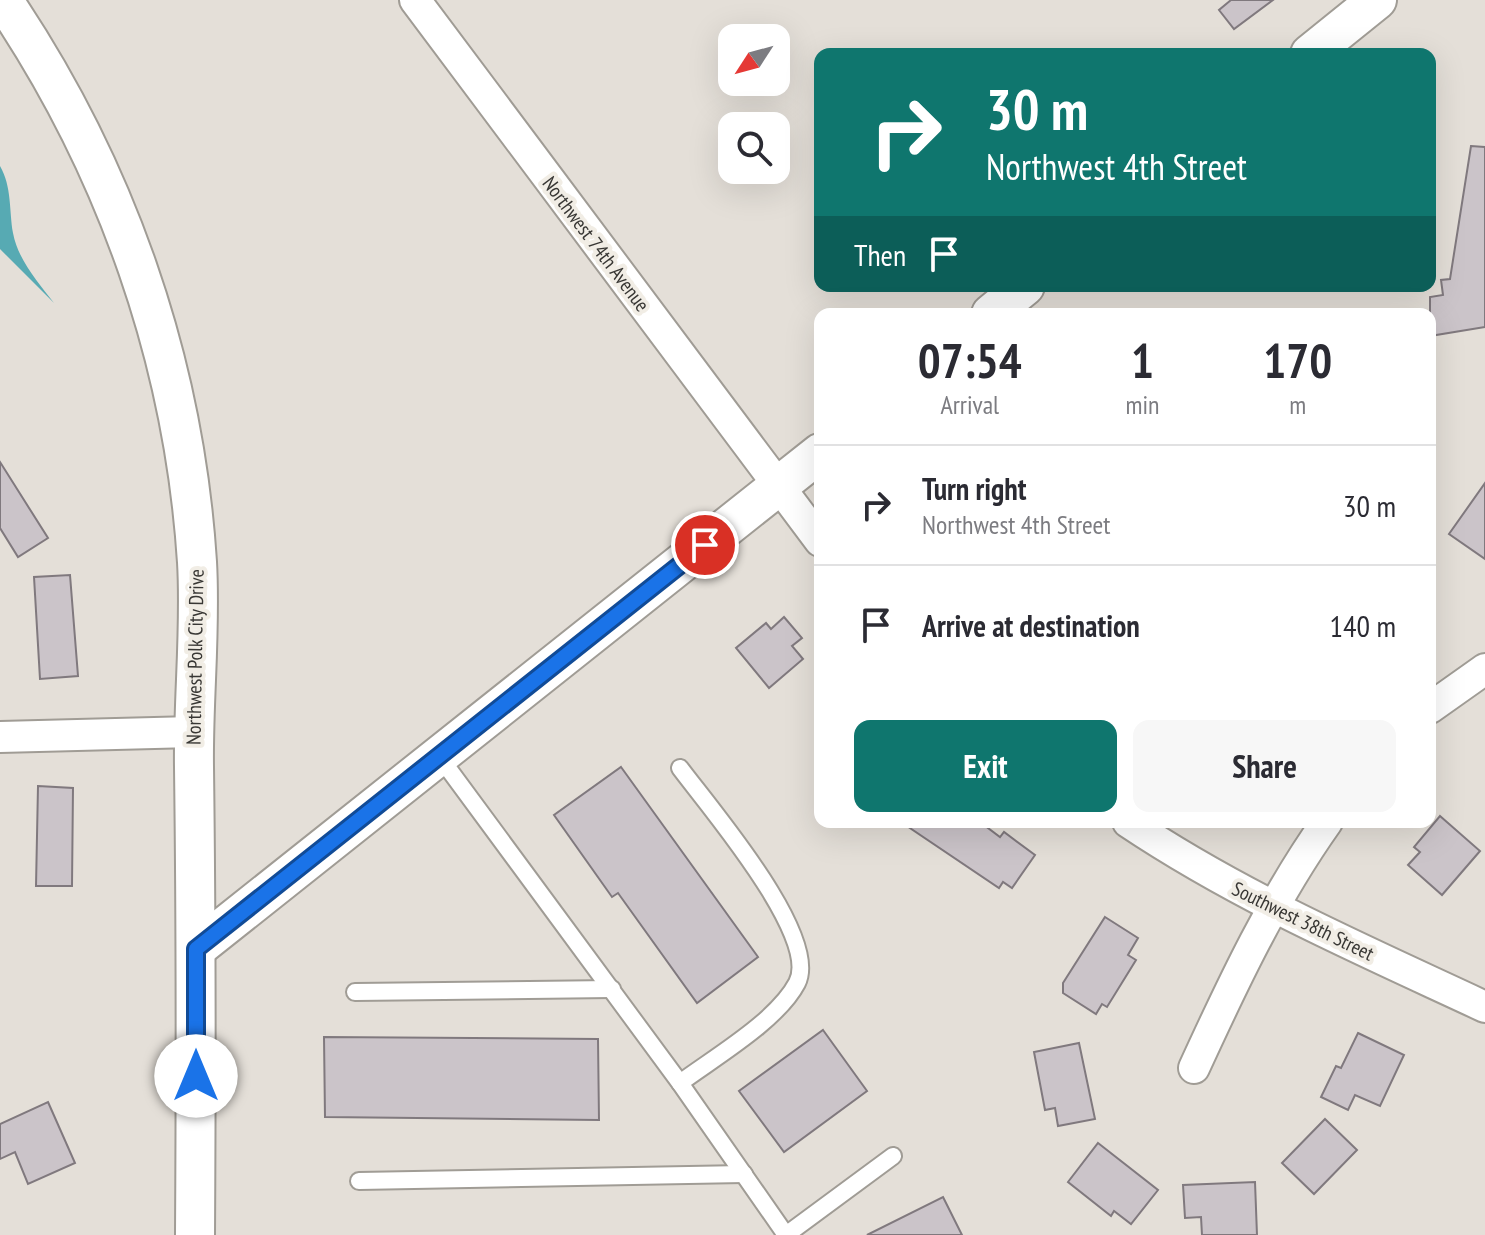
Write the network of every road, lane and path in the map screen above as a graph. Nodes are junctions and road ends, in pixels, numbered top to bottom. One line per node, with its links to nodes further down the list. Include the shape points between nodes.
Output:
1 (3, 0): 12 (street, Northwest Polk City Drive, via 46,63 118,208 156,323 183,442 197,563)
2 (415, 0): 8 (street, Northwest 74th Avenue)
3 (1377, 0): 4 (street)
4 (1317, 48)
5 (1018, 292): 6 (street)
6 (998, 308)
7 (814, 458): 8 (street)
8 (778, 487): 9 (street); 14 (street)
9 (814, 533)
10 (1485, 669): 11 (street)
11 (1436, 704)
12 (193, 732): 13 (street); 19 (street, Northwest Polk City Drive)
13 (0, 737)
14 (439, 756): 19 (street); 20 (lane)
15 (680, 768): 24 (lane, via 785,912 801,951 799,981 777,1009)
16 (1137, 828): 18 (street, Southwest 38th Street)
17 (1323, 828): 18 (street)
18 (1275, 909): 22 (street, Southwest 38th Street); 23 (street, via 1239,970)
19 (196, 949): 28 (street, Northwest Polk City Drive)
20 (612, 989): 21 (lane); 24 (lane)
21 (355, 992)
22 (1485, 1007)
23 (1194, 1068)
24 (680, 1083): 26 (lane)
25 (893, 1156): 29 (lane)
26 (744, 1174): 27 (lane); 29 (lane)
27 (359, 1181)
28 (195, 1235)
29 (786, 1235)

